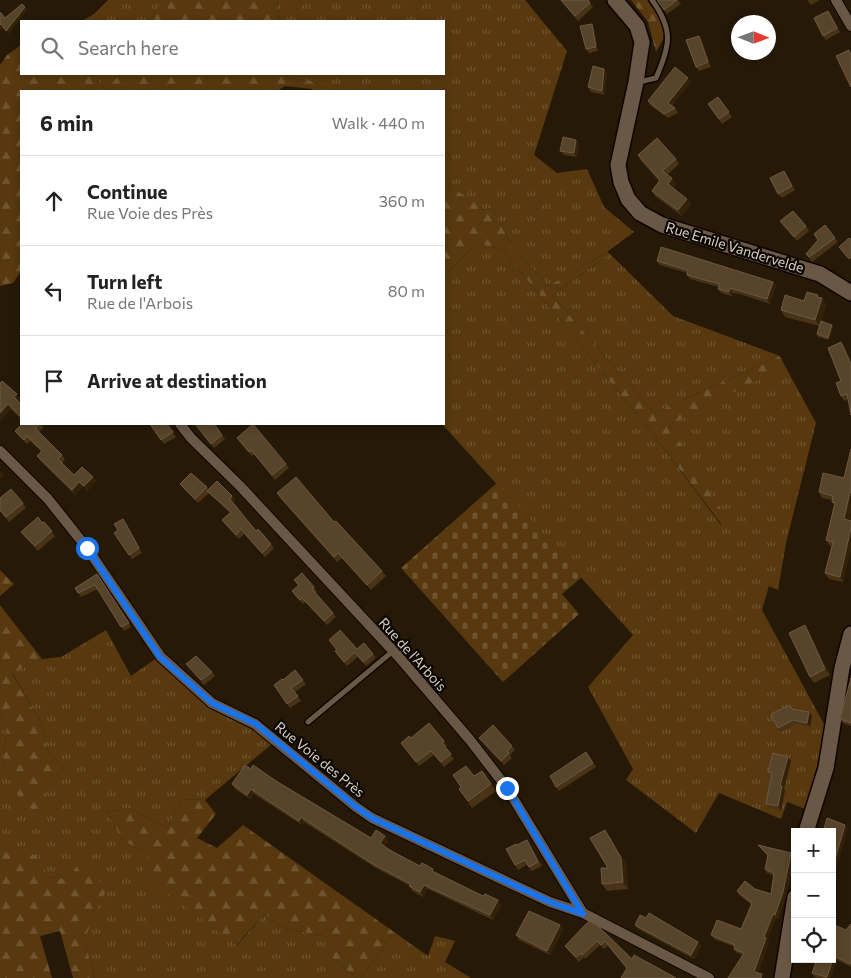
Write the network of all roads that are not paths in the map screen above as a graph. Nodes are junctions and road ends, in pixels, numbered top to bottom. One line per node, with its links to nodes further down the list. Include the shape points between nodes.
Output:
1 (615, 0): 5 (street, via 637,26 642,42)
2 (652, 0): 5 (lane, via 668,31 666,54 656,78)
3 (836, 0): 4 (street)
4 (851, 26)
5 (636, 82): 6 (street, Rue Emile Vandervelde, via 618,165 628,199 640,213 662,225 820,274)
6 (851, 293)
7 (181, 425): 10 (street, Rue de l'Arbois)
8 (0, 452): 13 (street, Rue Voie des Près, via 48,499 87,548 160,657 212,703 256,724 372,818 550,902)
9 (851, 634): 12 (street, via 842,668 826,768)
10 (393, 651): 11 (lane); 13 (street, Rue de l'Arbois, via 507,788)
11 (308, 722)
12 (807, 828)
13 (583, 914): 15 (street, Rue Voie des Près)
14 (792, 918): 16 (street)
15 (709, 978)
16 (782, 978)

